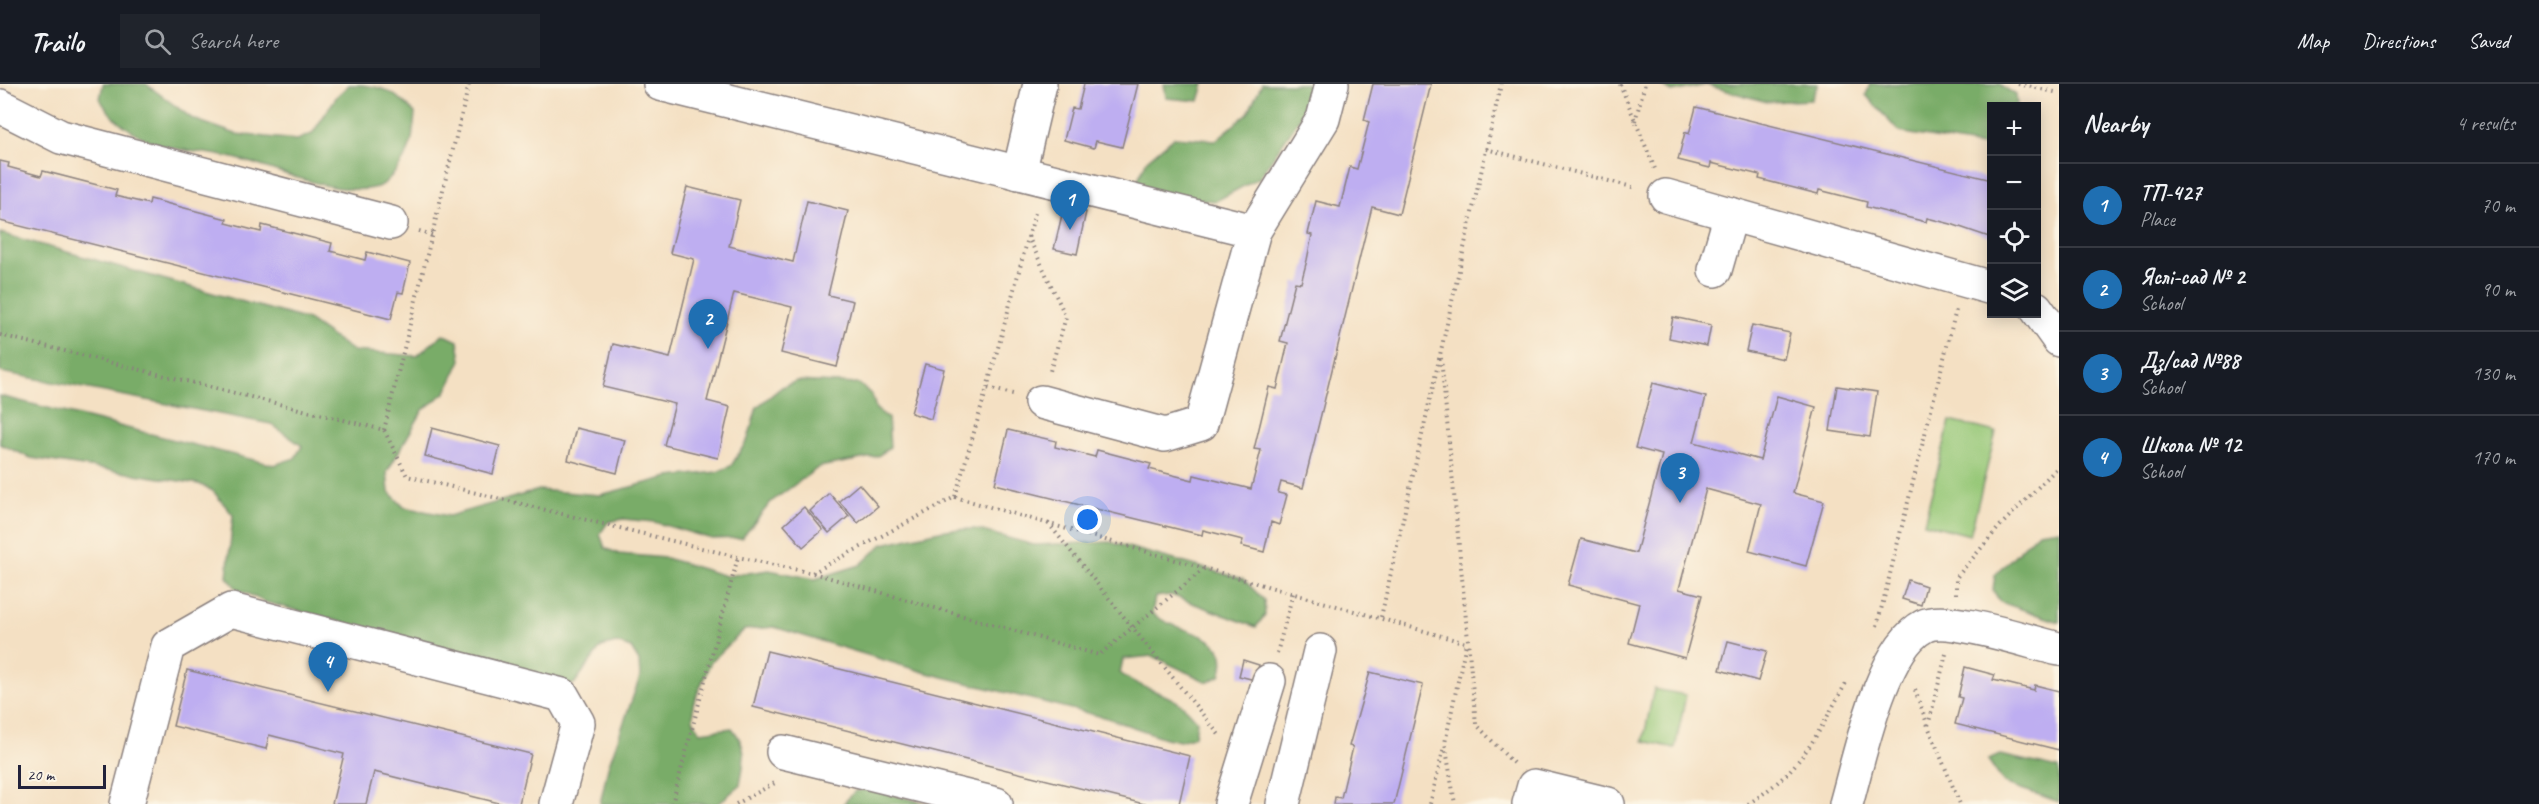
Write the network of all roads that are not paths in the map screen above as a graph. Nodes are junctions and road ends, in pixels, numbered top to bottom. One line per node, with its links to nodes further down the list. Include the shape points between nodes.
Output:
1 (660, 84): 5 (lane)
2 (1040, 84): 5 (lane)
3 (1332, 84): 9 (lane, via 1323,119)
4 (0, 106): 8 (lane, via 61,137)
5 (1031, 176): 9 (lane)
6 (1666, 196): 7 (lane)
7 (1731, 214): 10 (lane); 11 (lane)
8 (391, 223)
9 (1254, 231): 14 (lane, via 1201,424 1165,435)
10 (1715, 270)
11 (1978, 284)
12 (2041, 314): 13 (lane)
13 (2059, 340)
14 (1041, 402)
15 (2059, 649): 26 (lane, via 1954,623 1925,625 1900,648 1880,687)
16 (1320, 651): 24 (lane)
17 (1269, 681): 23 (lane)
18 (783, 753): 22 (lane)
19 (1532, 795): 25 (lane)
20 (128, 804): 21 (lane, via 168,646 231,610 562,695 578,723)
21 (556, 804)
22 (996, 804)
23 (1231, 804)
24 (1283, 804)
25 (1608, 804)
26 (1846, 804)

